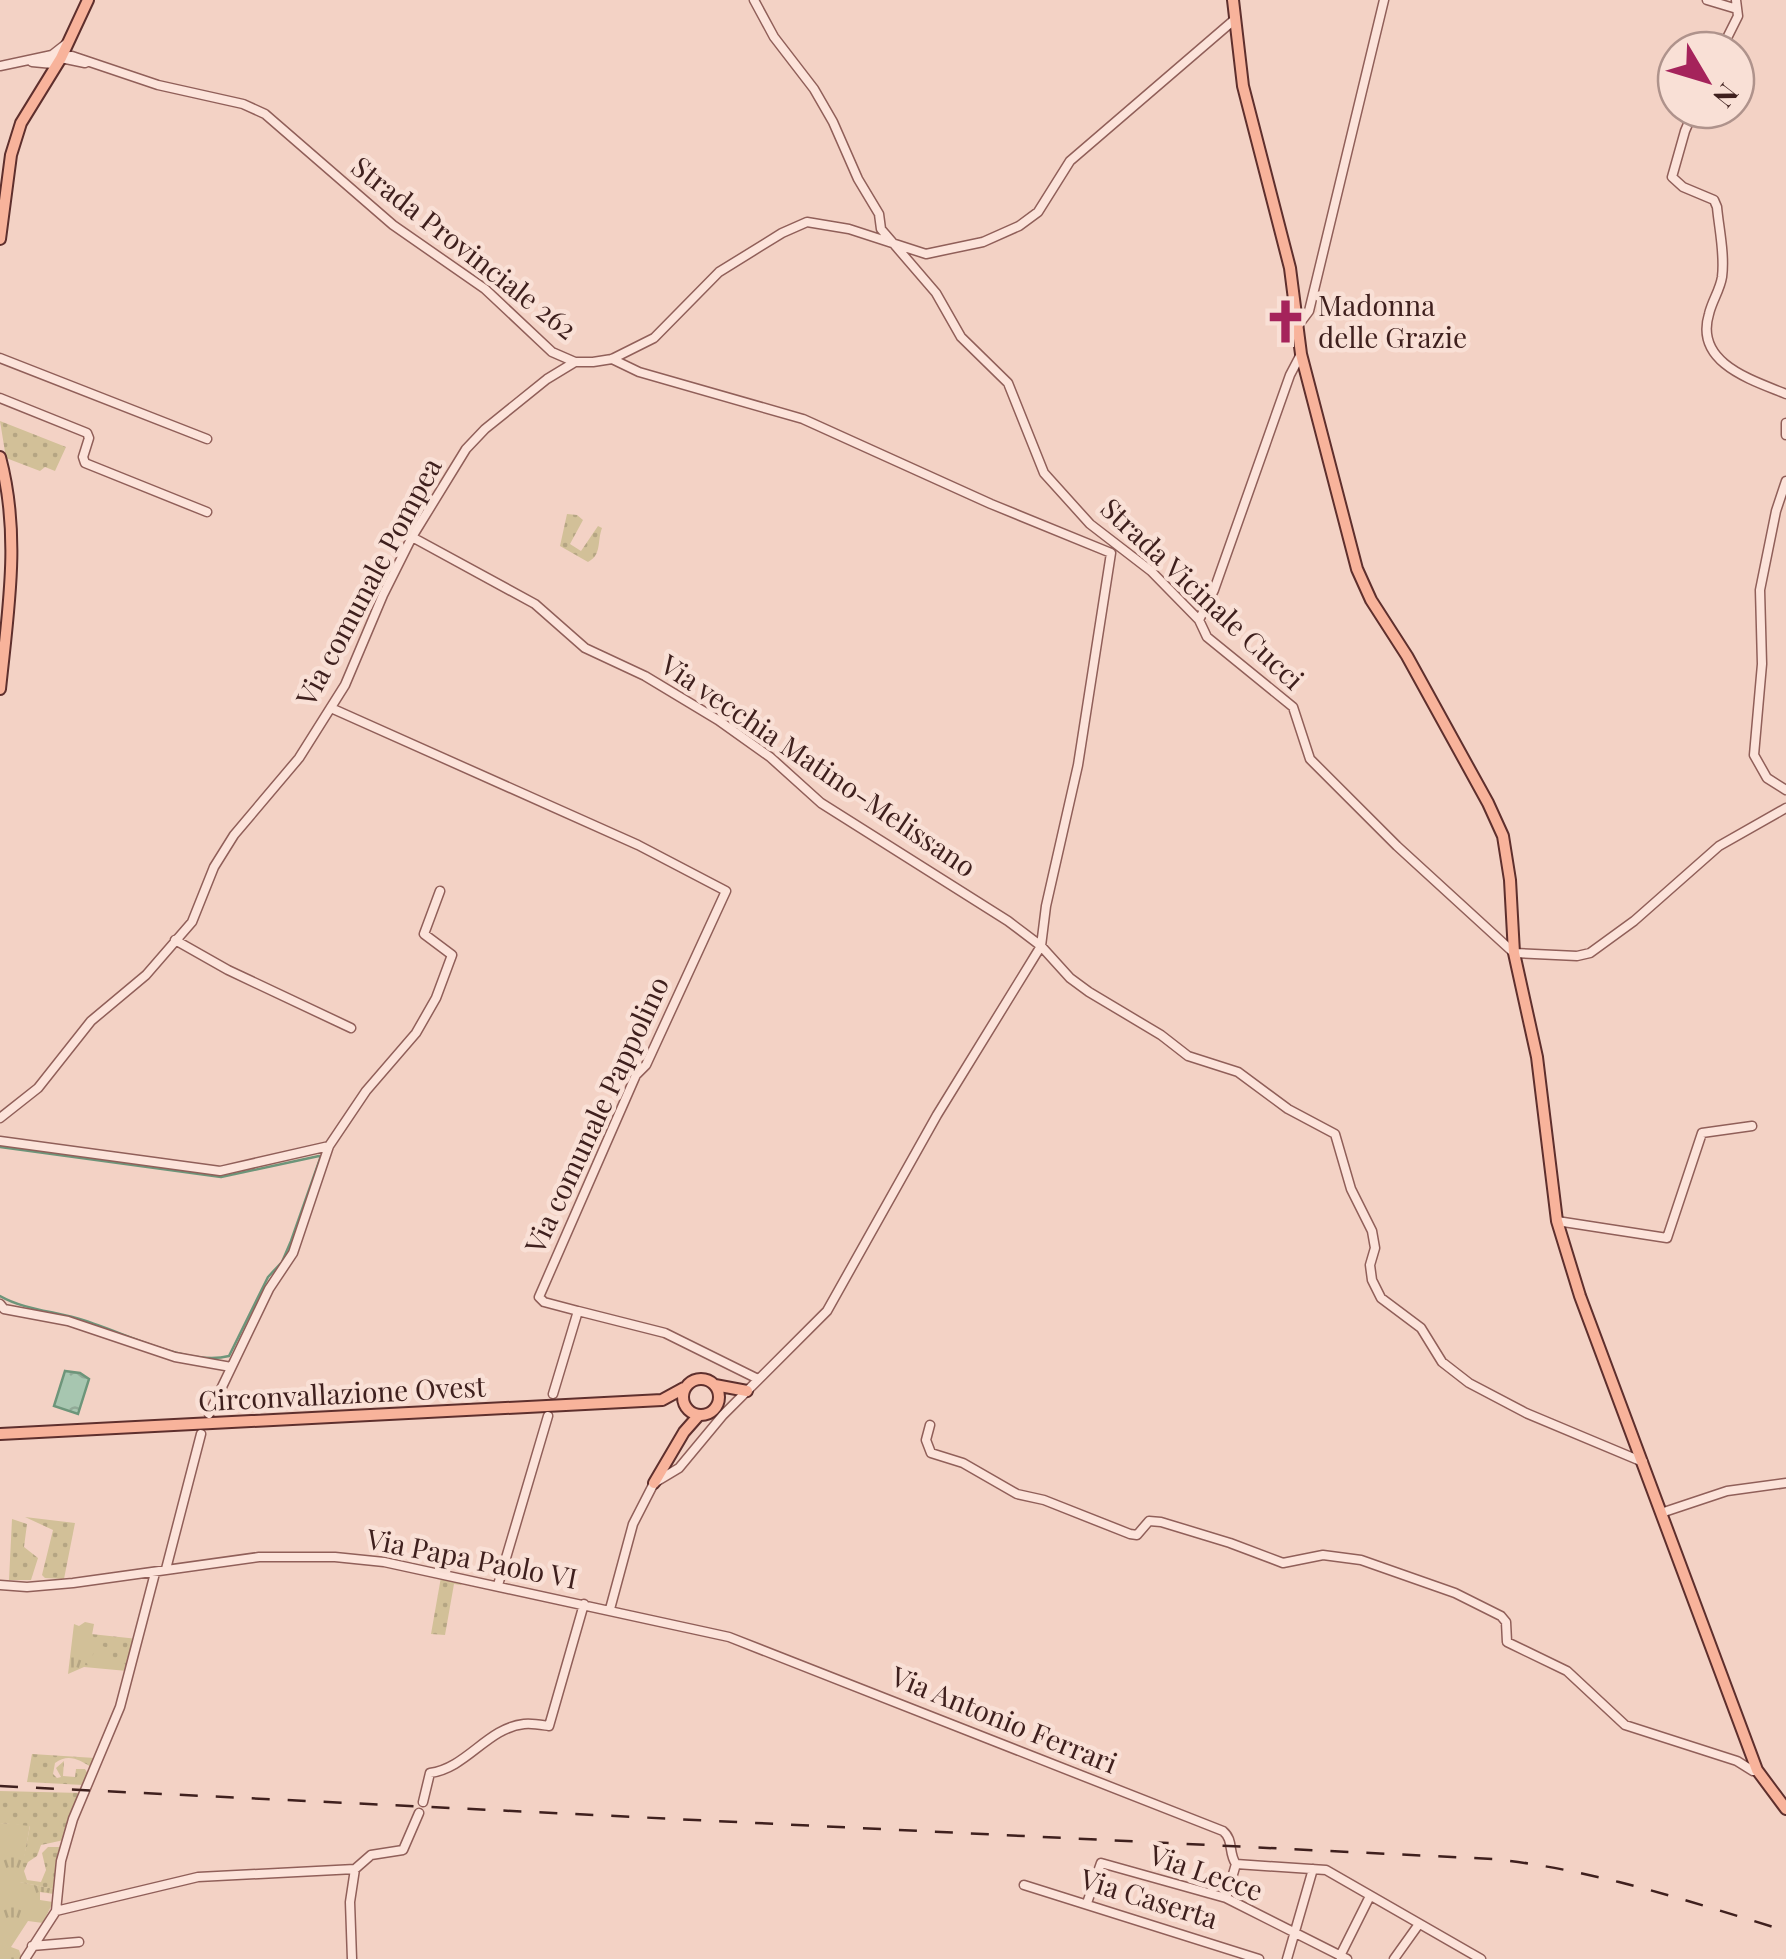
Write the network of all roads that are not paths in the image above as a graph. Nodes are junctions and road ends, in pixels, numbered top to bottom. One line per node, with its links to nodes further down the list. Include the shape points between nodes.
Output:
1 (88, 0): 9 (main road)
2 (754, 0): 18 (street, via 833,122)
3 (1233, 0): 7 (main road)
4 (1384, 0): 19 (street, via 1309,311)
5 (1707, 0): 6 (street)
6 (1736, 5): 8 (street)
7 (1234, 20): 18 (street, Strada Provinciale 262, via 1070,161 1038,212 1020,226 926,254); 19 (main road, via 1242,86 1290,268)
8 (1731, 30)
9 (74, 33): 10 (street); 11 (main road); 13 (street, via 77,52)
10 (47, 57): 11 (street); 12 (street)
11 (61, 58): 12 (street); 13 (street, Strada Provinciale 262); 15 (main road)
12 (28, 62): 14 (street); 15 (street, via 43,74)
13 (94, 64): 15 (street, via 71,66); 23 (street, Strada Provinciale 262, via 265,114 393,226 485,289 552,352)
14 (0, 66)
15 (43, 86): 17 (main road, via 11,155)
16 (1684, 130): 24 (street, via 1672,177 1717,207 1721,279 1708,334 1732,372)
17 (0, 239)
18 (890, 242): 22 (street, Strada Provinciale 262, via 808,222 782,232 719,272 654,338); 33 (street, Strada Vicinale Cucci, via 936,293 960,338 1008,383 1044,473 1090,524 1151,571)
19 (1297, 327): 20 (main road)
20 (1301, 354): 33 (street); 41 (main road, via 1356,569 1502,836)
21 (0, 358): 28 (street)
22 (612, 359): 23 (street, Strada Provinciale 262); 40 (street, via 803,419 1110,552 1078,765)
23 (574, 362): 32 (street, Via comunale Pompea, via 466,449)
24 (1786, 394)
25 (0, 398): 31 (street, via 87,433 86,463)
26 (1786, 423): 27 (street)
27 (1786, 435)
28 (207, 439)
29 (0, 457): 34 (main road, via 13,533)
30 (1786, 480): 36 (street, via 1760,590 1754,755 1767,778)
31 (207, 512)
32 (412, 537): 35 (street, Via comunale Pompea); 40 (street, Via vecchia Matino-Melissano, via 535,604 585,648 718,720 821,803)
33 (1199, 620): 41 (street, Strada Vicinale Cucci, via 1207,637 1293,707 1310,759)
34 (0, 689)
35 (330, 708): 39 (street, Via comunale Pompea, via 299,758 234,835 192,922); 49 (street, Via comunale Pappolino, via 638,844 726,890 636,1074 540,1297)
36 (1786, 790)
37 (1786, 808): 41 (street, via 1719,846 1590,953)
38 (440, 891): 46 (street, via 424,934 452,955 436,998)
39 (175, 940): 42 (street); 43 (street, Via comunale Pompea, via 146,975 91,1021 38,1088)
40 (1041, 946): 51 (street, via 936,1115 827,1312); 65 (street, via 1070,978 1188,1056 1238,1072 1335,1134 1372,1230 1372,1280 1381,1298 1421,1328 1442,1362 1526,1413)
41 (1514, 953): 47 (main road, via 1537,1057)
42 (351, 1028)
43 (0, 1118)
44 (1752, 1126): 47 (street, via 1702,1134 1667,1238)
45 (0, 1141): 46 (street, via 220,1171)
46 (330, 1146): 50 (street, via 293,1253)
47 (1558, 1221): 65 (main road)
48 (0, 1304): 50 (street)
49 (578, 1311): 51 (street, via 665,1333); 55 (street)
50 (230, 1368): 58 (street)
51 (758, 1379): 53 (street)
52 (684, 1388): 54 (main road, via 699,1378); 56 (main road, Circonvallazione Ovest); 57 (main road)
53 (741, 1389): 54 (main road); 66 (street, via 680,1468)
54 (717, 1391): 59 (main road, via 715,1409)
55 (554, 1394)
56 (662, 1400): 57 (main road); 63 (main road, Circonvallazione Ovest)
57 (685, 1406): 59 (main road); 62 (main road)
58 (209, 1414)
59 (699, 1415): 62 (main road)
60 (548, 1416): 72 (street)
61 (930, 1425): 76 (street, via 931,1452 1018,1494 1130,1534 1161,1522 1282,1563 1339,1555 1455,1593 1501,1616 1507,1642 1568,1671 1625,1725)
62 (684, 1432): 66 (main road)
63 (0, 1434)
64 (201, 1434): 69 (street)
65 (1642, 1462): 68 (main road)
66 (654, 1482): 74 (street, via 632,1524)
67 (1786, 1482): 68 (street, via 1727,1491)
68 (1662, 1512): 76 (main road)
69 (166, 1569): 70 (street, Via Papa Paolo VI); 72 (street, Via Papa Paolo VI, via 259,1557 352,1558)
70 (155, 1572): 71 (street, Via Papa Paolo VI, via 27,1587); 87 (street, via 120,1707 73,1819)
71 (0, 1584)
72 (498, 1585): 73 (street, Via Papa Paolo VI)
73 (584, 1604): 74 (street, Via Papa Paolo VI); 77 (street, via 549,1726 522,1724 485,1741 450,1770 430,1773)
74 (610, 1608): 75 (street, Via Papa Paolo VI)
75 (753, 1645): 80 (street, Via Antonio Ferrari, via 1223,1831)
76 (1757, 1770): 78 (main road)
77 (423, 1802)
78 (1786, 1809)
79 (419, 1813): 81 (street, via 403,1850 372,1855)
80 (1236, 1864): 82 (street); 85 (street)
81 (355, 1869): 87 (street, via 198,1877); 95 (street)
82 (1313, 1870): 84 (street, via 1326,1870); 89 (street)
83 (1024, 1885): 86 (street, Via Caserta)
84 (1370, 1896): 88 (street); 93 (street)
85 (1226, 1898): 86 (street, Via Lecce, via 1101,1863); 89 (street, Via Lecce)
86 (1088, 1903): 96 (street, Via Caserta)
87 (56, 1911): 91 (street)
88 (1419, 1924): 92 (street); 98 (street)
89 (1294, 1932): 93 (street, Via Lecce); 97 (street)
90 (79, 1942): 91 (street)
91 (32, 1946): 94 (street)
92 (1464, 1949): 99 (street); 100 (street)
93 (1344, 1957)
94 (26, 1959)
95 (352, 1959)
96 (1260, 1959)
97 (1286, 1959)
98 (1394, 1959)
99 (1456, 1959)
100 (1481, 1959)

